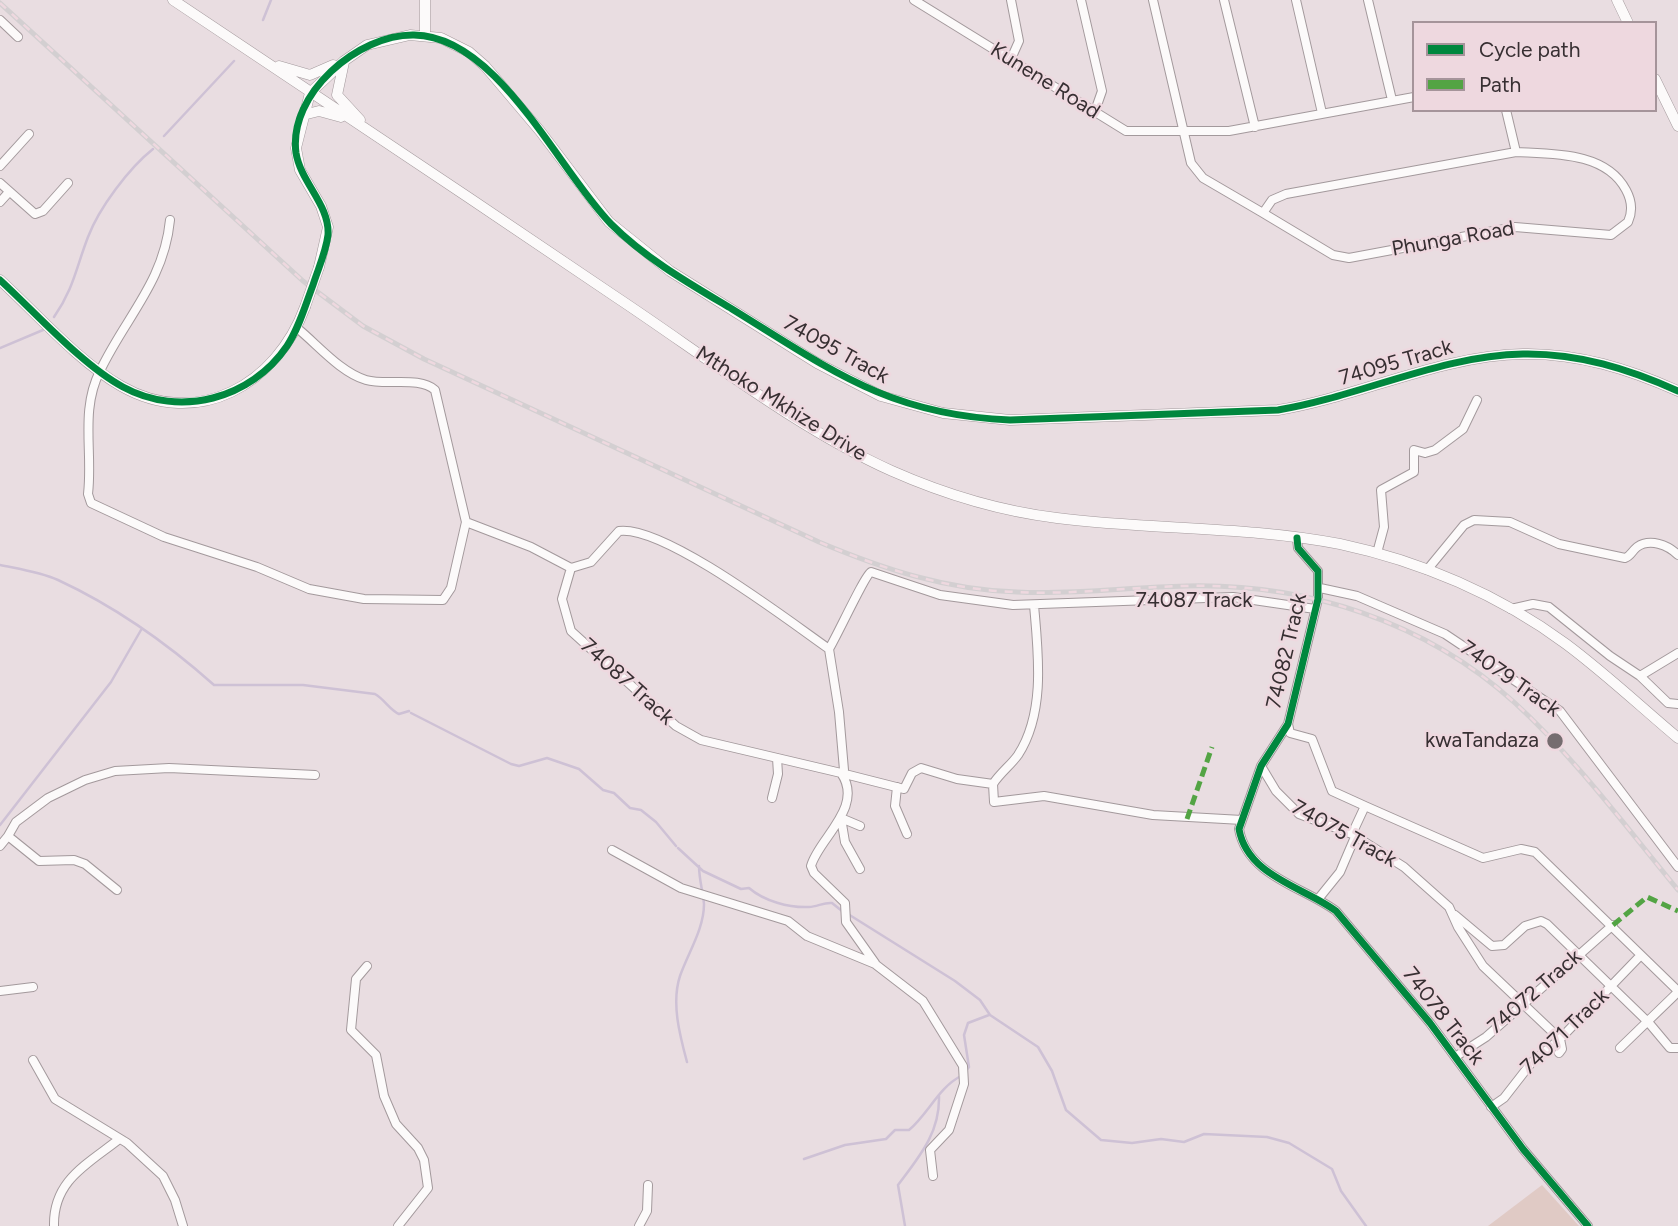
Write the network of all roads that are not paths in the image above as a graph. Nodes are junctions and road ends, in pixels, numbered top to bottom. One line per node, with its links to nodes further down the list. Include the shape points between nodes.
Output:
1 (173, 0): 16 (street, Mthoko Mkhize Drive)
2 (425, 0): 13 (street)
3 (914, 0): 17 (street, Kunene Road)
4 (1011, 0): 17 (street, via 1019,41)
5 (1081, 0): 23 (street, via 1102,91)
6 (1153, 0): 30 (street)
7 (1224, 0): 29 (street)
8 (1296, 0): 25 (street)
9 (1368, 0): 22 (street)
10 (1617, 0): 12 (street)
11 (0, 20): 14 (street)
12 (1627, 21)
13 (425, 36): 15 (street, 74095 Track, via 390,38); 44 (street, 74095 Track, via 456,45 485,66 609,222 639,248 817,363 881,396 915,406 1010,419 1278,410 1470,360 1521,354 1602,363)
14 (18, 37)
15 (356, 51): 16 (street, via 310,75); 18 (street, 74095 Track)
16 (262, 60): 20 (street, Mthoko Mkhize Drive)
17 (1011, 60): 23 (street, Kunene Road)
18 (344, 61): 20 (street, 74095 Track); 32 (street, via 336,88 339,99)
19 (1657, 83): 28 (street)
20 (310, 93): 26 (street); 27 (street, Mthoko Mkhize Drive)
21 (1412, 97): 22 (street, Kunene Road)
22 (1392, 100): 25 (street, Kunene Road)
23 (1095, 111): 30 (street, Kunene Road, via 1126,131)
24 (1506, 112): 33 (street)
25 (1322, 113): 29 (street, Kunene Road)
26 (303, 115): 27 (street, via 319,111); 42 (street, bridge, via 297,137 300,170 328,227)
27 (355, 122): 32 (street, Mthoko Mkhize Drive)
28 (1678, 126)
29 (1255, 127): 30 (street, Kunene Road)
30 (1184, 132): 39 (street, via 1195,170)
31 (29, 134): 34 (street)
32 (378, 138): 47 (street, Mthoko Mkhize Drive, via 828,438 892,471 965,498 1053,518)
33 (1516, 152): 39 (street, Phunga Road, via 1286,194 1272,200); 39 (street, Phunga Road, via 1575,157 1611,171 1631,203 1628,222 1611,235 1515,227 1349,258 1333,255)
34 (0, 166)
35 (0, 183): 37 (street)
36 (68, 183): 37 (street, via 43,211 32,213)
37 (9, 192): 38 (street)
38 (0, 201)
39 (1263, 213)
40 (170, 220): 43 (street, via 166,254 157,274)
41 (0, 280): 43 (street)
42 (297, 328): 43 (street, via 266,371 219,397 183,402 155,399 122,387); 46 (street, via 352,373 380,383 424,384 435,390)
43 (100, 371): 46 (street, via 87,419 89,499 95,506 164,537 309,589 364,599 437,601 448,596)
44 (1678, 391)
45 (1477, 400): 48 (street, via 1463,429 1435,450 1414,450 1414,472 1381,490 1384,527)
46 (466, 522): 50 (street)
47 (1297, 538): 48 (street, Mthoko Mkhize Drive); 52 (street, 74082 Track, via 1298,548 1318,572)
48 (1377, 553): 51 (street, Mthoko Mkhize Drive)
49 (1678, 555): 51 (street, via 1653,542 1638,547 1628,558 1559,544 1510,522 1474,520 1464,525)
50 (571, 568): 56 (street, via 591,562 614,533 631,531 699,561); 62 (street, 74087 Track, via 562,608 572,631 593,653 690,735)
51 (1427, 570): 55 (street, Mthoko Mkhize Drive)
52 (1320, 588): 54 (street, 74082 Track); 78 (street, 74079 Track, via 1357,596 1445,634 1560,711)
53 (1034, 605): 54 (street, 74087 Track, via 1233,597); 56 (street, 74087 Track, via 940,595 871,572 864,577); 66 (street, via 1038,672 1031,717 1017,756)
54 (1315, 609): 60 (street, 74082 Track)
55 (1511, 609): 58 (street, via 1533,604 1549,607); 61 (street, Mthoko Mkhize Drive, via 1568,645)
56 (829, 649): 64 (street, via 839,712)
57 (1678, 653): 58 (street)
58 (1640, 676): 59 (street, via 1668,703)
59 (1678, 704)
60 (1288, 724): 63 (street, 74082 Track); 69 (street, via 1290,733 1312,739 1332,791)
61 (1678, 738)
62 (777, 758): 64 (street, 74087 Track); 68 (street)
63 (1261, 766): 71 (street, 74082 Track); 74 (street, 74075 Track, via 1276,791 1299,814)
64 (841, 773): 67 (street, 74087 Track); 70 (street, via 846,784)
65 (315, 775): 75 (street, via 169,768 115,771 48,798 16,822)
66 (993, 784): 67 (street, via 921,768 912,773 904,789); 71 (street, via 994,802 1044,796 1111,809)
67 (897, 787): 73 (street, via 895,806)
68 (772, 798)
69 (1365, 806): 74 (street); 83 (street, via 1483,858 1521,849 1535,852)
70 (842, 818): 72 (street); 79 (street, via 845,842); 86 (street, via 811,866 845,903 846,922)
71 (1242, 820): 81 (street, 74078 Track, via 1241,838 1249,852 1277,878)
72 (860, 826)
73 (907, 834)
74 (1354, 835): 81 (street, via 1340,872); 82 (street, 74075 Track, via 1404,867)
75 (8, 836): 76 (street); 80 (street, via 39,861 85,863)
76 (0, 846)
77 (612, 850): 86 (street, via 681,888 788,922 807,936)
78 (1678, 867)
79 (860, 869)
80 (117, 890)
81 (1319, 898): 98 (street, 74078 Track, via 1350,928)
82 (1449, 907): 84 (street, via 1492,946 1504,945 1525,926 1541,921); 92 (street, 74075 Track, via 1483,966)
83 (1613, 925): 84 (street, 74072 Track); 85 (street)
84 (1578, 955): 89 (street); 92 (street, 74072 Track)
85 (1640, 956): 89 (street, 74071 Track); 91 (street)
86 (875, 964): 102 (street, via 923,1001 963,1066 964,1084 949,1130 930,1150)
87 (367, 966): 106 (street, via 356,979 351,1030 376,1055 384,1096 400,1132 422,1154 428,1182 423,1196)
88 (33, 987): 90 (street)
89 (1612, 987): 93 (street); 94 (street, 74071 Track)
90 (0, 991)
91 (1678, 991): 93 (street)
92 (1524, 1004): 94 (street, 74075 Track); 98 (street, 74072 Track)
93 (1649, 1023): 95 (street); 96 (street, via 1670,1048)
94 (1560, 1039): 97 (street); 100 (street, 74071 Track)
95 (1620, 1048)
96 (1678, 1048)
97 (1559, 1053)
98 (1455, 1057): 100 (street, 74078 Track)
99 (33, 1060): 101 (street, via 55,1099)
100 (1491, 1107): 108 (street, 74078 Track)
101 (118, 1140): 104 (street, via 63,1186 54,1207); 105 (street, via 163,1175)
102 (933, 1176)
103 (648, 1185): 107 (street, via 647,1211)
104 (54, 1226)
105 (183, 1226)
106 (398, 1226)
107 (639, 1226)
108 (1588, 1226)

